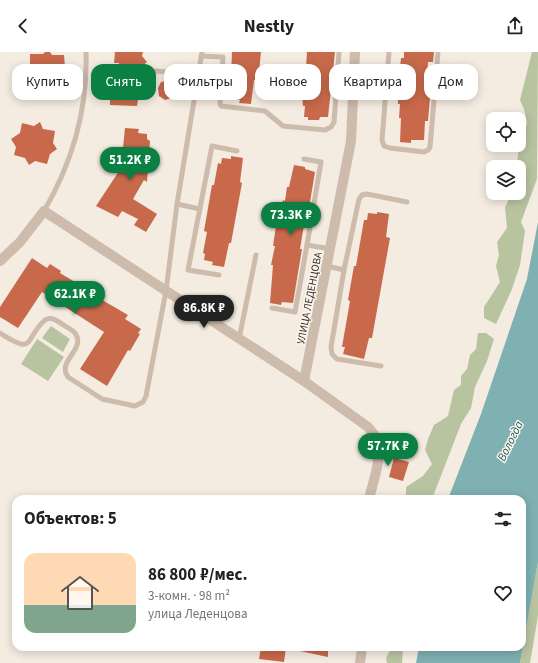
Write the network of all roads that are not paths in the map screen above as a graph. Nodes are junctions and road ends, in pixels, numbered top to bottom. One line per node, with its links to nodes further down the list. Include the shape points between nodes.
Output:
1 (86, 52): 23 (lane, via 86,89 78,132 64,173)
2 (338, 52): 9 (lane)
3 (355, 52): 10 (street, УЛИЦА ЛЕДЕНЦОВА)
4 (389, 52): 11 (lane)
5 (438, 52): 17 (lane, via 428,150 424,152 384,146 382,140)
6 (202, 54): 7 (lane); 8 (lane)
7 (223, 55): 15 (lane, via 221,106 265,111 284,126 325,130 334,122)
8 (200, 64)
9 (338, 64)
10 (354, 64)
11 (388, 64)
12 (156, 71): 13 (lane)
13 (164, 72)
14 (194, 100): 21 (lane)
15 (336, 100)
16 (353, 100): 25 (street, УЛИЦА ЛЕДЕНЦОВА, via 351,141)
17 (385, 100)
18 (237, 151): 22 (lane, via 212,146)
19 (304, 159): 24 (lane, via 321,162)
20 (407, 202): 29 (lane, via 362,195)
21 (177, 204): 22 (lane); 31 (lane)
22 (200, 209): 30 (lane, via 188,270)
23 (44, 211): 27 (street, via 20,242); 31 (street)
24 (307, 245): 25 (lane); 32 (lane, via 295,312)
25 (331, 249): 28 (street, УЛИЦА ЛЕДЕНЦОВА)
26 (256, 255): 34 (lane)
27 (0, 261)
28 (328, 266): 29 (lane); 36 (street, УЛИЦА ЛЕДЕНЦОВА)
29 (344, 270): 35 (lane, via 332,354 337,359)
30 (219, 276)
31 (166, 291): 33 (lane, via 146,396 138,406 102,399 68,377 65,365 77,347 78,340 74,332 54,319 44,320 29,342 23,345); 34 (street)
32 (272, 308)
33 (0, 333)
34 (239, 339): 36 (street)
35 (381, 366)
36 (304, 381): 37 (street, via 358,418 375,436 379,457)
37 (371, 495)
38 (362, 651): 39 (street)
39 (360, 663)

